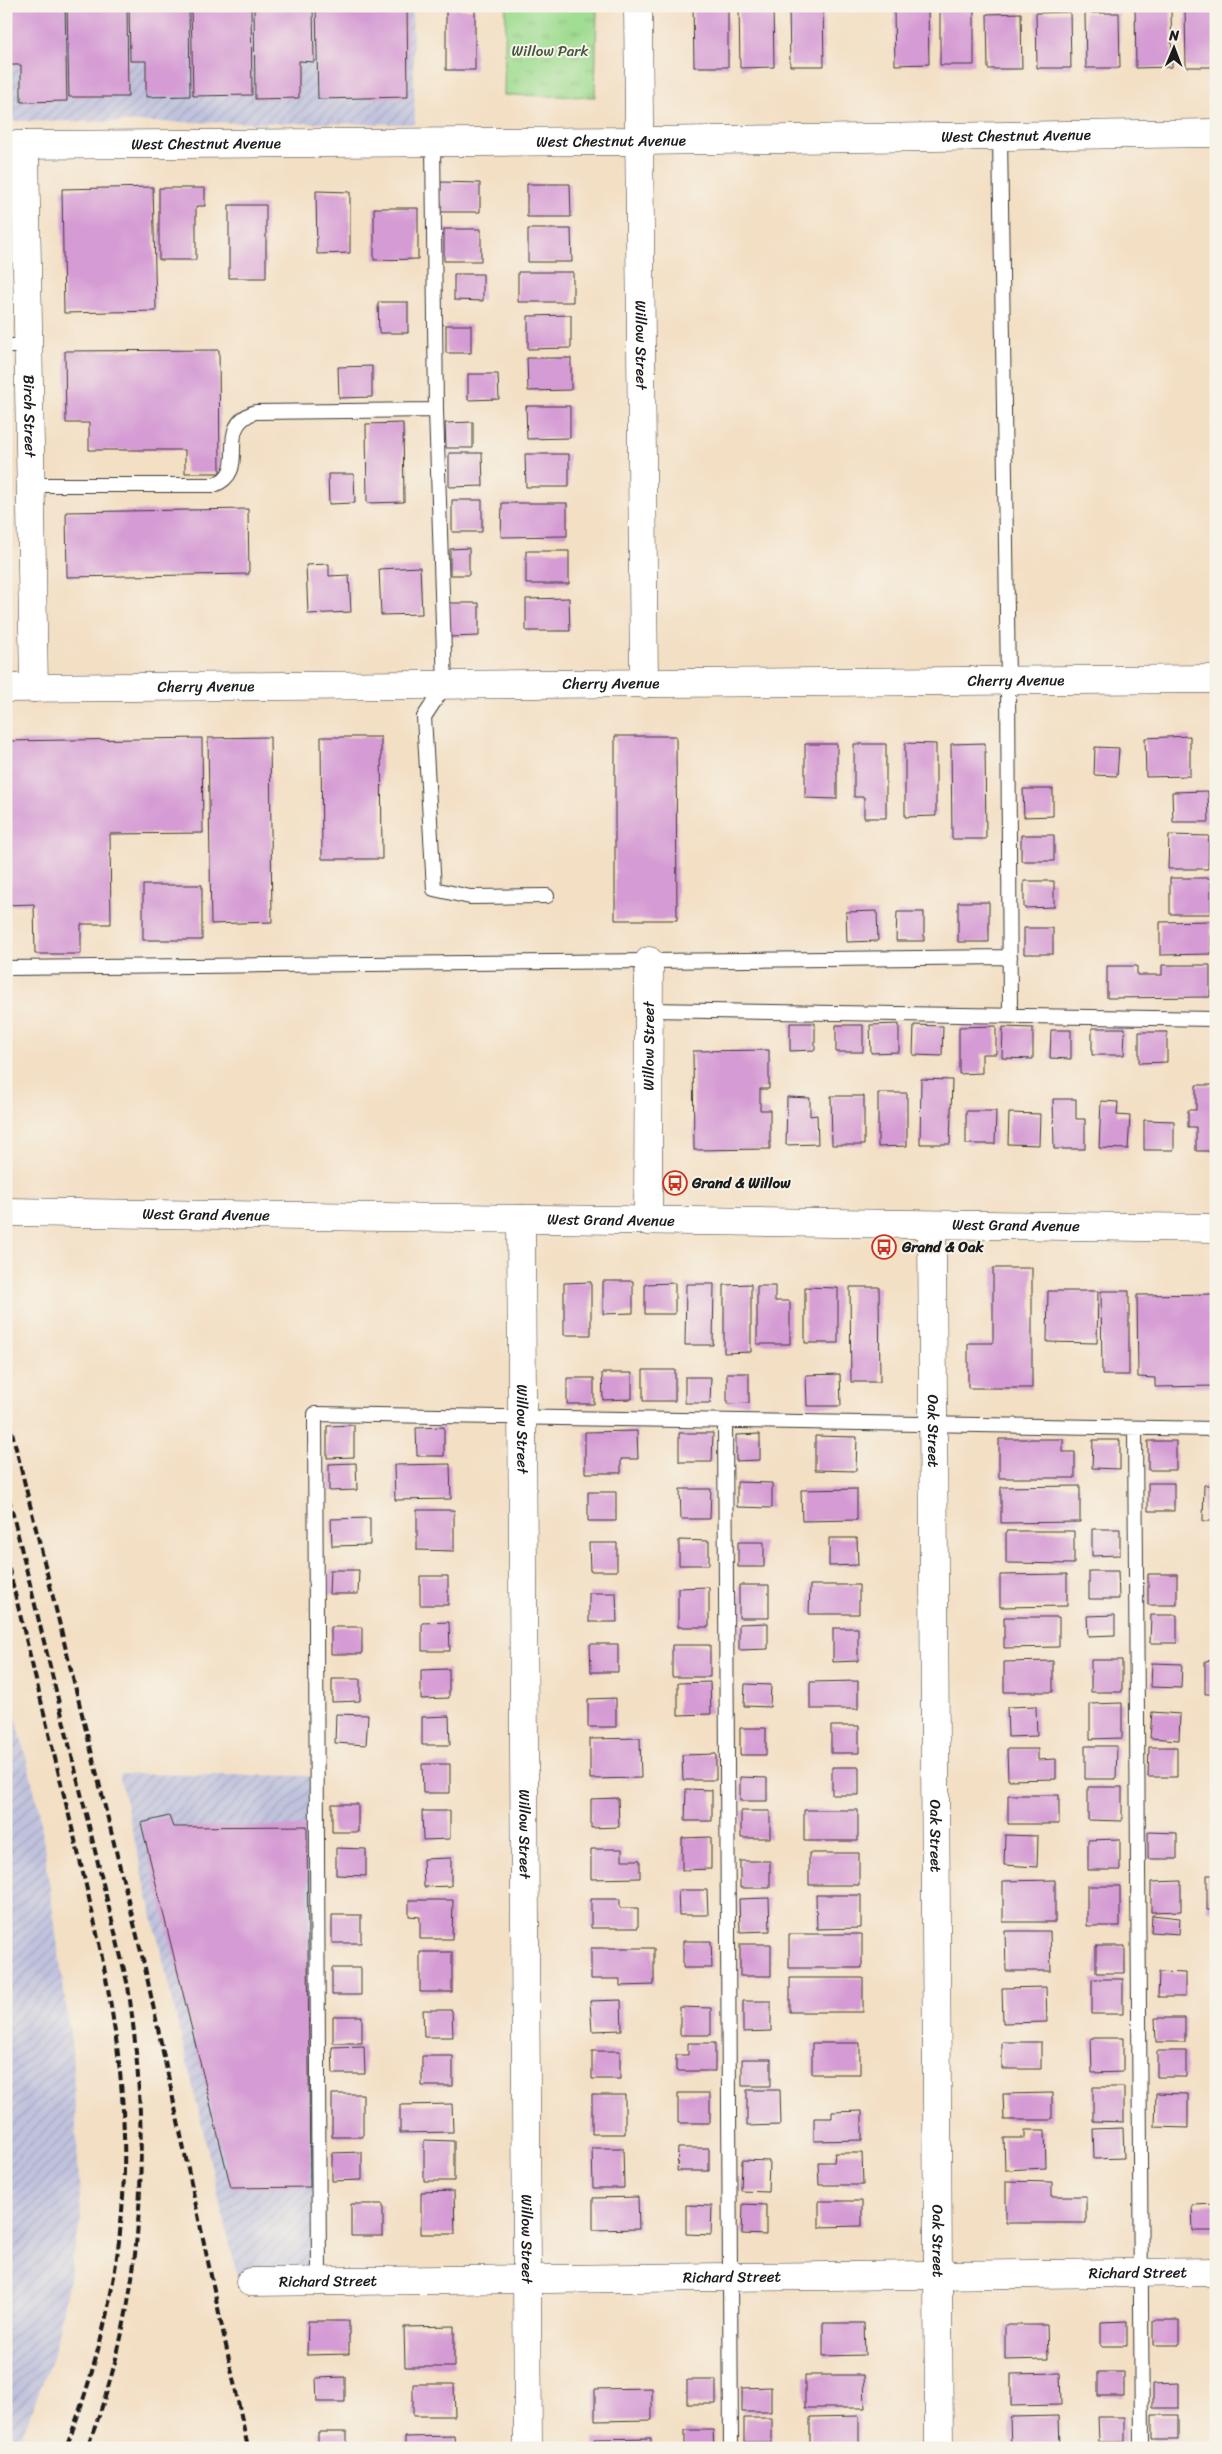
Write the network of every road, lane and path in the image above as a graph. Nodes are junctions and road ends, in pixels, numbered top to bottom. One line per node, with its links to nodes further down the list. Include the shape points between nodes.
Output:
1 (638, 6): 4 (street, Willow Street)
2 (1216, 133): 3 (street, West Chestnut Avenue)
3 (1000, 136): 4 (street, West Chestnut Avenue); 11 (lane)
4 (640, 141): 5 (street, West Chestnut Avenue); 12 (street, Willow Street)
5 (433, 143): 6 (street, West Chestnut Avenue); 8 (lane)
6 (16, 145): 7 (street, Birch Street)
7 (18, 346): 9 (street, Birch Street)
8 (436, 410): 9 (lane, via 255,412 242,417 234,430 232,469 224,481 214,485); 13 (lane)
9 (31, 486): 15 (street, Birch Street)
10 (1216, 679): 11 (street, Cherry Avenue)
11 (1008, 681): 12 (street, Cherry Avenue); 17 (lane)
12 (644, 684): 13 (street, Cherry Avenue)
13 (445, 685): 15 (street, Cherry Avenue); 16 (lane, via 424,718 434,889 470,897)
14 (6, 688): 15 (street, Cherry Avenue)
15 (34, 688)
16 (547, 896)
17 (1010, 957): 18 (lane); 21 (lane)
18 (649, 961): 19 (lane); 20 (street, Willow Street)
19 (6, 968)
20 (649, 1010): 21 (lane); 25 (street, Willow Street)
21 (1010, 1016): 22 (lane)
22 (1216, 1019)
23 (6, 1212): 24 (street, West Grand Avenue)
24 (521, 1219): 25 (street, West Grand Avenue); 28 (street, Willow Street)
25 (648, 1221): 26 (street, West Grand Avenue)
26 (932, 1225): 27 (street, West Grand Avenue); 30 (street, Oak Street)
27 (1216, 1228)
28 (522, 1418): 29 (lane); 37 (street, Willow Street); 39 (lane, via 316,1414)
29 (725, 1421): 30 (lane); 36 (lane)
30 (933, 1424): 31 (lane); 35 (street, Oak Street)
31 (1135, 1428): 32 (lane); 33 (lane)
32 (1216, 1429)
33 (1140, 2272): 34 (street, Richard Street); 35 (street, Richard Street); 43 (lane)
34 (1216, 2272)
35 (938, 2275): 36 (street, Richard Street); 42 (street, Oak Street)
36 (730, 2277): 37 (street, Richard Street); 41 (lane)
37 (527, 2279): 39 (street, Richard Street); 40 (street, Willow Street)
38 (250, 2282): 39 (street, Richard Street)
39 (319, 2282)
40 (528, 2448)
41 (730, 2448)
42 (940, 2448)
43 (1142, 2448)

